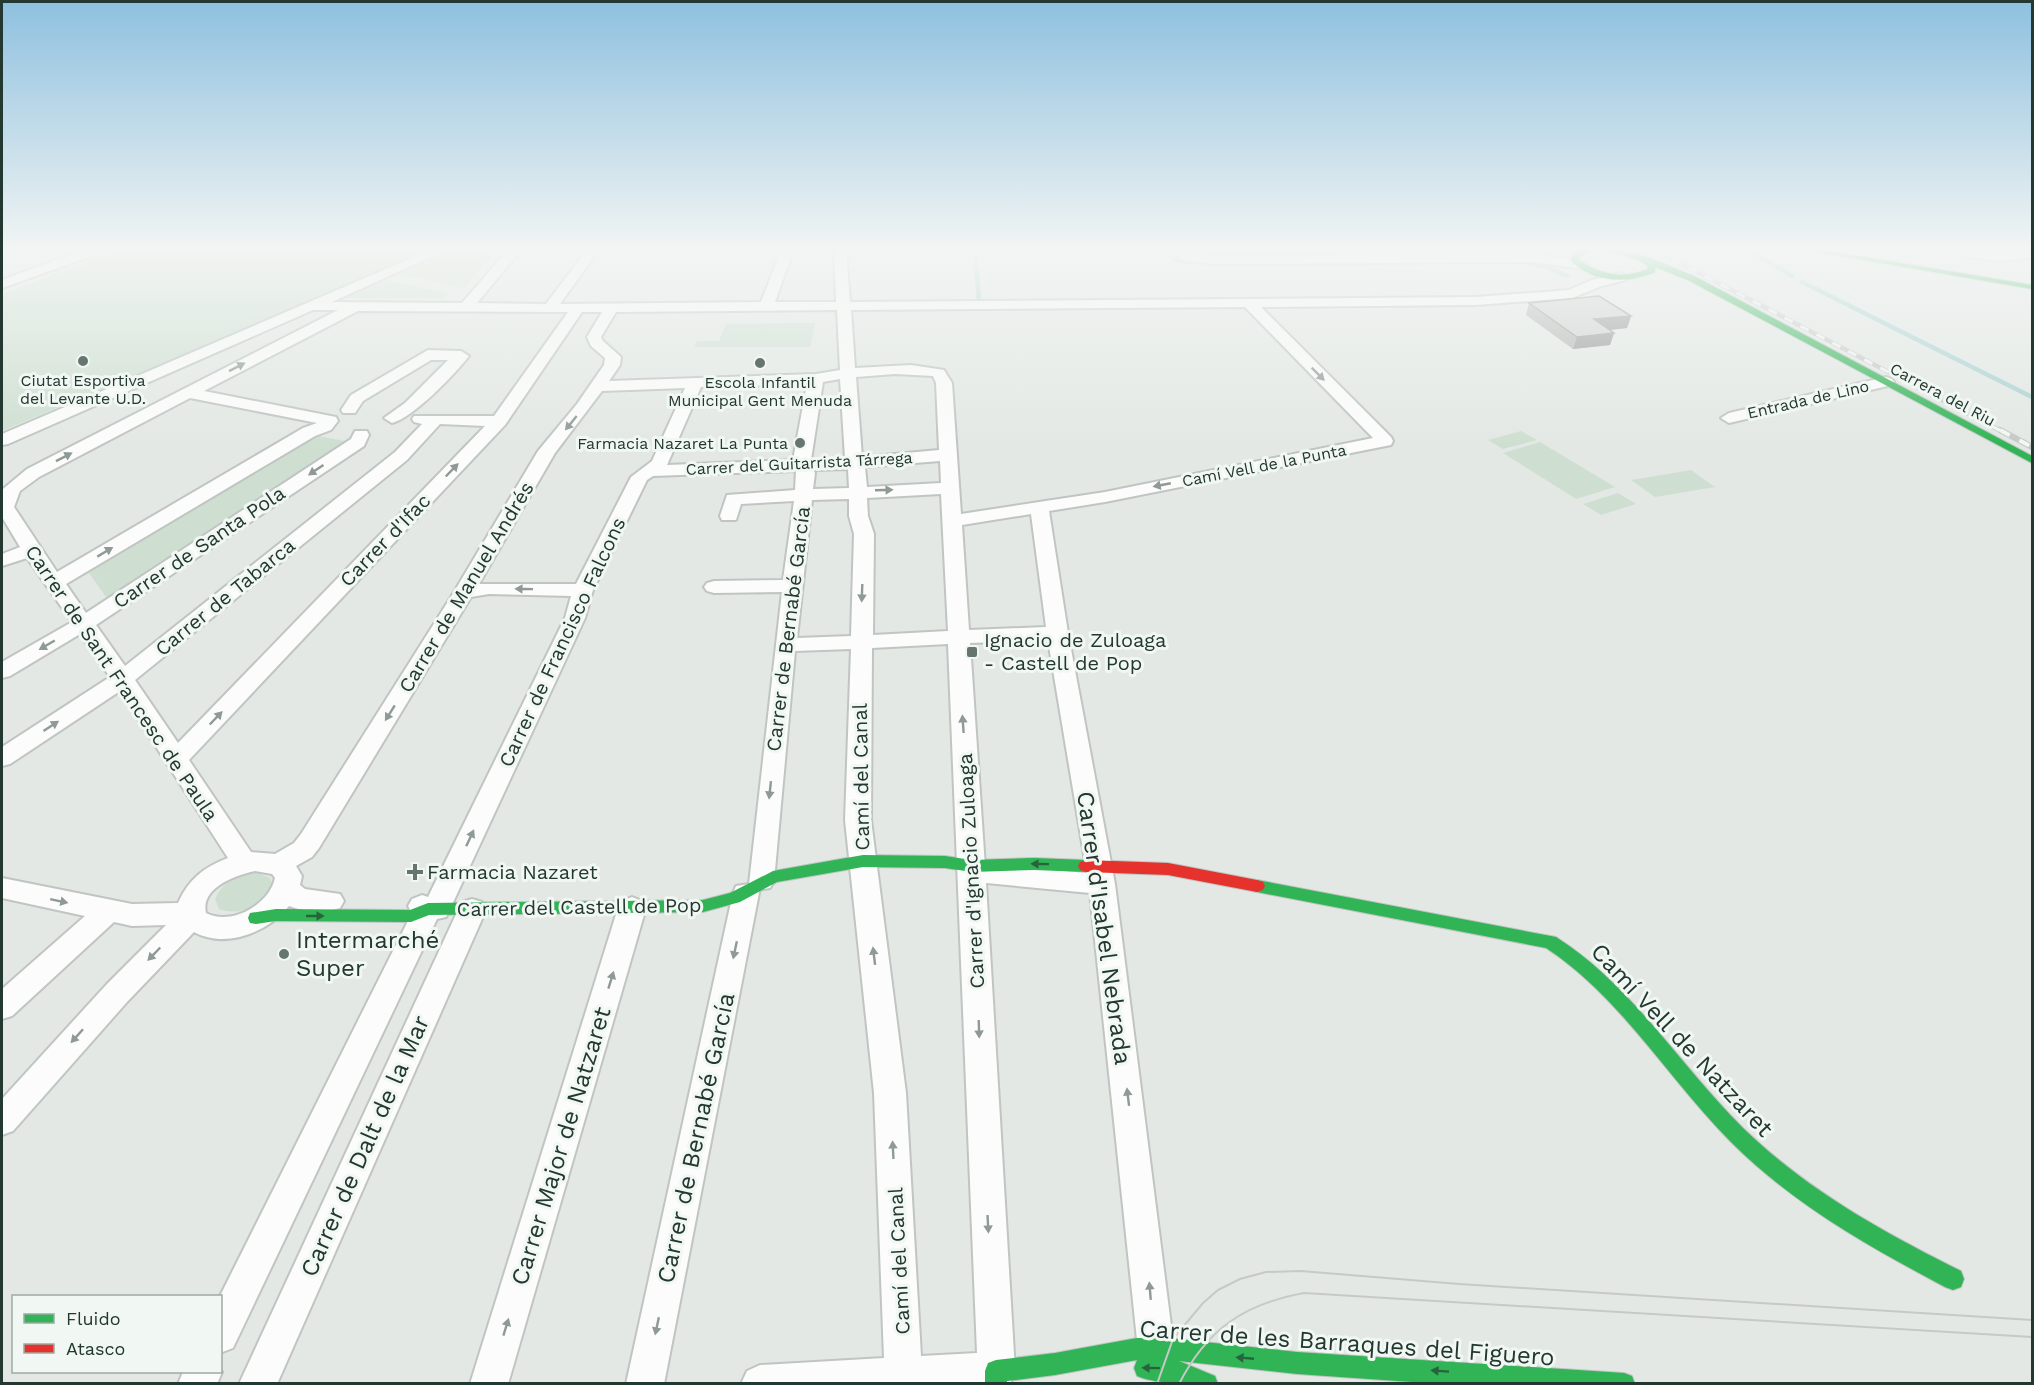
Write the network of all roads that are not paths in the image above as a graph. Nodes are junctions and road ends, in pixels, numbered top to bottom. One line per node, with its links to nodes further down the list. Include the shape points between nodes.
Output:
1 (289, 316): 21 (street)
2 (337, 316): 13 (street, one-way to 2)
3 (573, 316): 18 (street, Carrer d'Ifac)
4 (607, 316): 12 (street, Carrer de Manuel Andrés, via 594,337 613,357 612,365)
5 (843, 316): 8 (street, Camí del Canal)
6 (1261, 316): 33 (street, Camí Vell de la Punta, one-way to 33, via 1385,441)
7 (1761, 316): 11 (main road, Carrera del Riu)
8 (847, 372): 9 (street); 22 (street, Carrer d'Ignacio Zuloaga, via 939,373 944,383); 24 (street, Camí del Canal)
9 (816, 379): 10 (street); 25 (street, Carrer de Bernabé García)
10 (695, 382): 12 (street); 26 (street, Carrer de Francisco Falcons, via 662,457)
11 (1886, 382): 16 (street, Entrada de Lino); 23 (main road, Carrera del Riu)
12 (597, 386): 42 (street, Carrer de Manuel Andrés, one-way to 42, via 547,451)
13 (188, 393): 19 (street); 27 (street, one-way to 13)
14 (349, 410): 15 (street, via 365,407); 15 (street, via 357,398 428,355 461,356 411,406); 19 (street, Carrer de Santa Pola)
15 (382, 412): 17 (street); 20 (street, Carrer de Santa Pola, via 370,433)
16 (1729, 418)
17 (436, 419): 18 (street); 49 (street, Carrer de Tabarca, via 401,456)
18 (498, 421): 51 (street, Carrer d'Ifac, one-way to 18)
19 (328, 424): 20 (street, via 329,430); 38 (street, Carrer de Santa Pola, one-way to 19)
20 (361, 435): 43 (street, Carrer de Santa Pola, one-way to 43, via 358,442)
21 (2, 440)
22 (947, 455): 24 (street, Carrer del Guitarrista Tárrega); 29 (street, Carrer d'Ignacio Zuloaga)
23 (2032, 460)
24 (856, 463): 25 (street, Carrer del Guitarrista Tárrega); 30 (street, Camí del Canal)
25 (801, 465): 26 (street, Carrer del Guitarrista Tárrega); 31 (street, Carrer de Bernabé García, via 806,473)
26 (651, 471): 41 (street, Carrer de Francisco Falcons, via 640,477)
27 (33, 473): 28 (street, via 16,479); 32 (street, via 12,489)
28 (2, 478)
29 (949, 488): 30 (street, one-way to 29); 35 (street, Carrer d'Ignacio Zuloaga)
30 (859, 491): 31 (street); 46 (street, Camí del Canal, one-way to 46, via 858,524 864,534)
31 (804, 494): 34 (street, via 733,499); 39 (street, Carrer de Bernabé García)
32 (4, 504): 36 (street, Carrer de Sant Francesc de Paula)
33 (1038, 508): 35 (street, Camí Vell de la Punta); 44 (street, Carrer d'Isabel Nebrada)
34 (729, 516)
35 (951, 521): 45 (street, Carrer d'Ignacio Zuloaga)
36 (31, 550): 37 (street); 38 (street, Carrer de Sant Francesc de Paula)
37 (2, 560)
38 (55, 582): 43 (street, Carrer de Sant Francesc de Paula)
39 (792, 586): 40 (street); 47 (street, Carrer de Bernabé García)
40 (714, 587)
41 (583, 590): 42 (street, one-way to 42, via 489,588); 61 (street, Carrer de Francisco Falcons, one-way to 41, via 575,618)
42 (464, 592): 54 (street, Carrer de Manuel Andrés, one-way to 54, via 310,841)
43 (85, 624): 48 (street, Carrer de Santa Pola, one-way to 48); 49 (street, Carrer de Sant Francesc de Paula)
44 (1057, 633): 45 (street); 56 (street, Carrer d'Isabel Nebrada)
45 (958, 637): 46 (street); 55 (street, Carrer d'Ignacio Zuloaga, one-way to 45)
46 (861, 641): 47 (street); 52 (street, Camí del Canal, via 858,820)
47 (785, 645): 57 (street, Carrer de Bernabé García, one-way to 57)
48 (2, 671)
49 (123, 679): 50 (street, Carrer de Tabarca, one-way to 49); 51 (street, Carrer de Sant Francesc de Paula)
50 (2, 758)
51 (175, 760): 53 (street, Carrer de Sant Francesc de Paula)
52 (863, 861): 55 (main road, Carrer del Castell de Pop, via 913,860); 57 (main road, Carrer del Castell de Pop); 72 (street, Camí del Canal, one-way to 52, via 890,1093)
53 (245, 863): 54 (street); 64 (street, via 226,869 201,887 191,905)
54 (279, 864): 59 (street, via 287,870)
55 (972, 866): 56 (street, Carrer del Castell de Pop, via 997,876); 73 (street, Carrer d'Ignacio Zuloaga, one-way to 73)
56 (1100, 875): 68 (main road, Camí Vell de Natzaret, via 1168,869 1550,942 1582,962 1695,1090 1787,1182 1830,1213); 70 (street, Carrer d'Isabel Nebrada, one-way to 56)
57 (753, 887): 60 (main road, Carrer del Castell de Pop, via 703,906); 76 (street, Carrer de Bernabé García, one-way to 76)
58 (2, 888): 63 (street, one-way to 63)
59 (287, 890): 61 (street, Carrer del Castell de Pop, via 299,899 311,901 415,903); 65 (street, via 270,910)
60 (632, 908): 62 (main road, Carrer del Castell de Pop); 75 (street, Carrer Major de Natzaret, one-way to 60)
61 (432, 909): 62 (main road, Carrer del Castell de Pop); 65 (main road, Carrer del Castell de Pop, one-way to 61, via 411,916); 69 (street, Carrer de Dalt de la Mar)
62 (472, 910): 74 (street, Carrer de Dalt de la Mar)
63 (108, 911): 64 (street); 66 (street)
64 (192, 915): 65 (street, via 207,927 220,928); 67 (street, one-way to 67)
65 (256, 918)
66 (2, 1007)
67 (2, 1121)
68 (1953, 1279)
69 (222, 1331)
70 (1156, 1349): 71 (main road, Carrer de les Barraques del Figuero); 79 (main road, Carrer de les Barraques del Figuero, one-way to 70, via 1297,1363)
71 (1055, 1364): 73 (main road, Carrer de les Barraques del Figuero); 78 (main road, one-way to 71, via 1173,1370)
72 (902, 1376): 73 (street); 77 (street)
73 (996, 1377)
74 (258, 1383)
75 (489, 1383)
76 (645, 1383)
77 (760, 1383)
78 (1207, 1383)
79 (1624, 1383)

